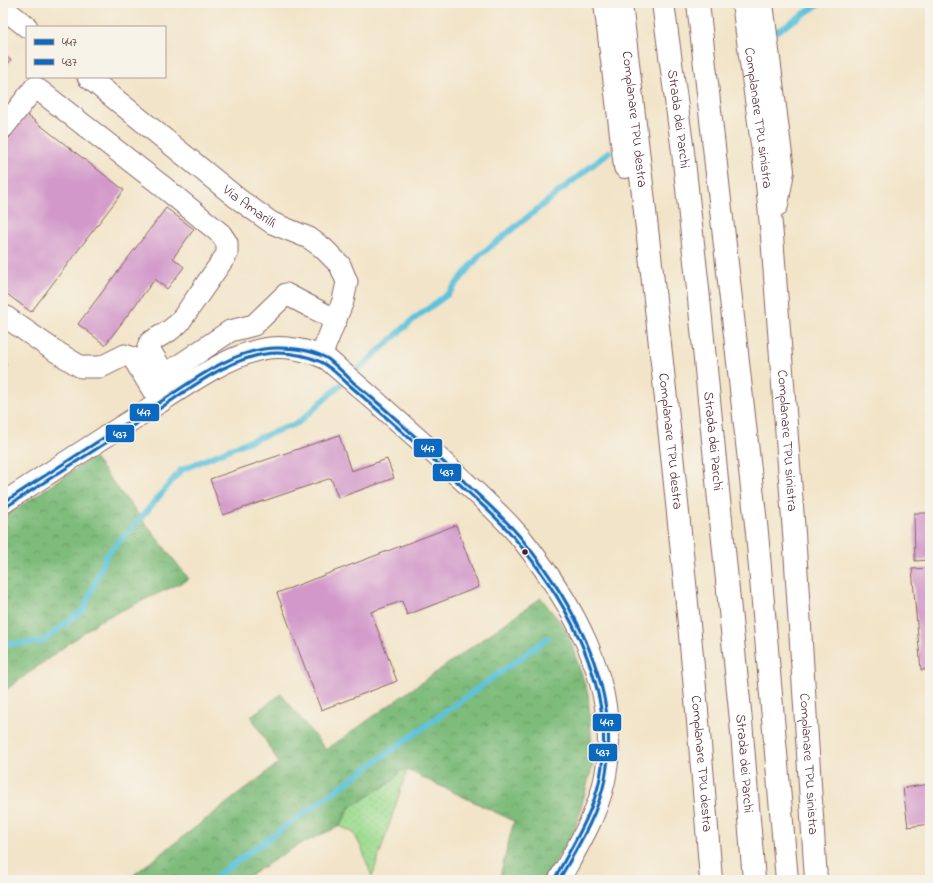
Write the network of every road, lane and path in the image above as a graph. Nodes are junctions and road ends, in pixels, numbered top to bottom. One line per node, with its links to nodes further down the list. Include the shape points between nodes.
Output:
1 (606, 3): 12 (highway, via 631,218)
2 (621, 3): 12 (highway, Complanare TPU destra)
3 (663, 3): 24 (highway, Strada dei Parchi, via 698,290)
4 (698, 3): 25 (highway, via 756,526)
5 (743, 3): 11 (highway, Complanare TPU sinistra)
6 (762, 3): 11 (highway, via 783,171)
7 (3, 8): 8 (street)
8 (26, 26)
9 (89, 78): 14 (street, Via Amarilli, via 237,198 272,223 309,238 331,255 340,265 347,282)
10 (3, 128): 15 (street, via 35,88 222,234 227,243 227,254 180,323)
11 (772, 236): 26 (highway, Complanare TPU sinistra)
12 (656, 302): 23 (highway, Complanare TPU destra, via 676,490)
13 (3, 315): 16 (street, via 81,367 101,367)
14 (336, 320): 17 (street, Via Amarilli); 18 (street, via 286,294 254,326 230,331)
15 (150, 342): 16 (street, via 144,342); 18 (street, via 148,347)
16 (125, 355): 18 (street, via 133,358)
17 (324, 358): 18 (street, via 286,348 262,349); 22 (street, via 452,470 520,537 551,579 592,653 605,704 607,766 592,820)
18 (167, 389): 19 (street)
19 (3, 503)
20 (3, 877): 21 (path)
21 (4, 880)
22 (559, 880)
23 (711, 880)
24 (754, 880)
25 (786, 880)
26 (816, 880)

